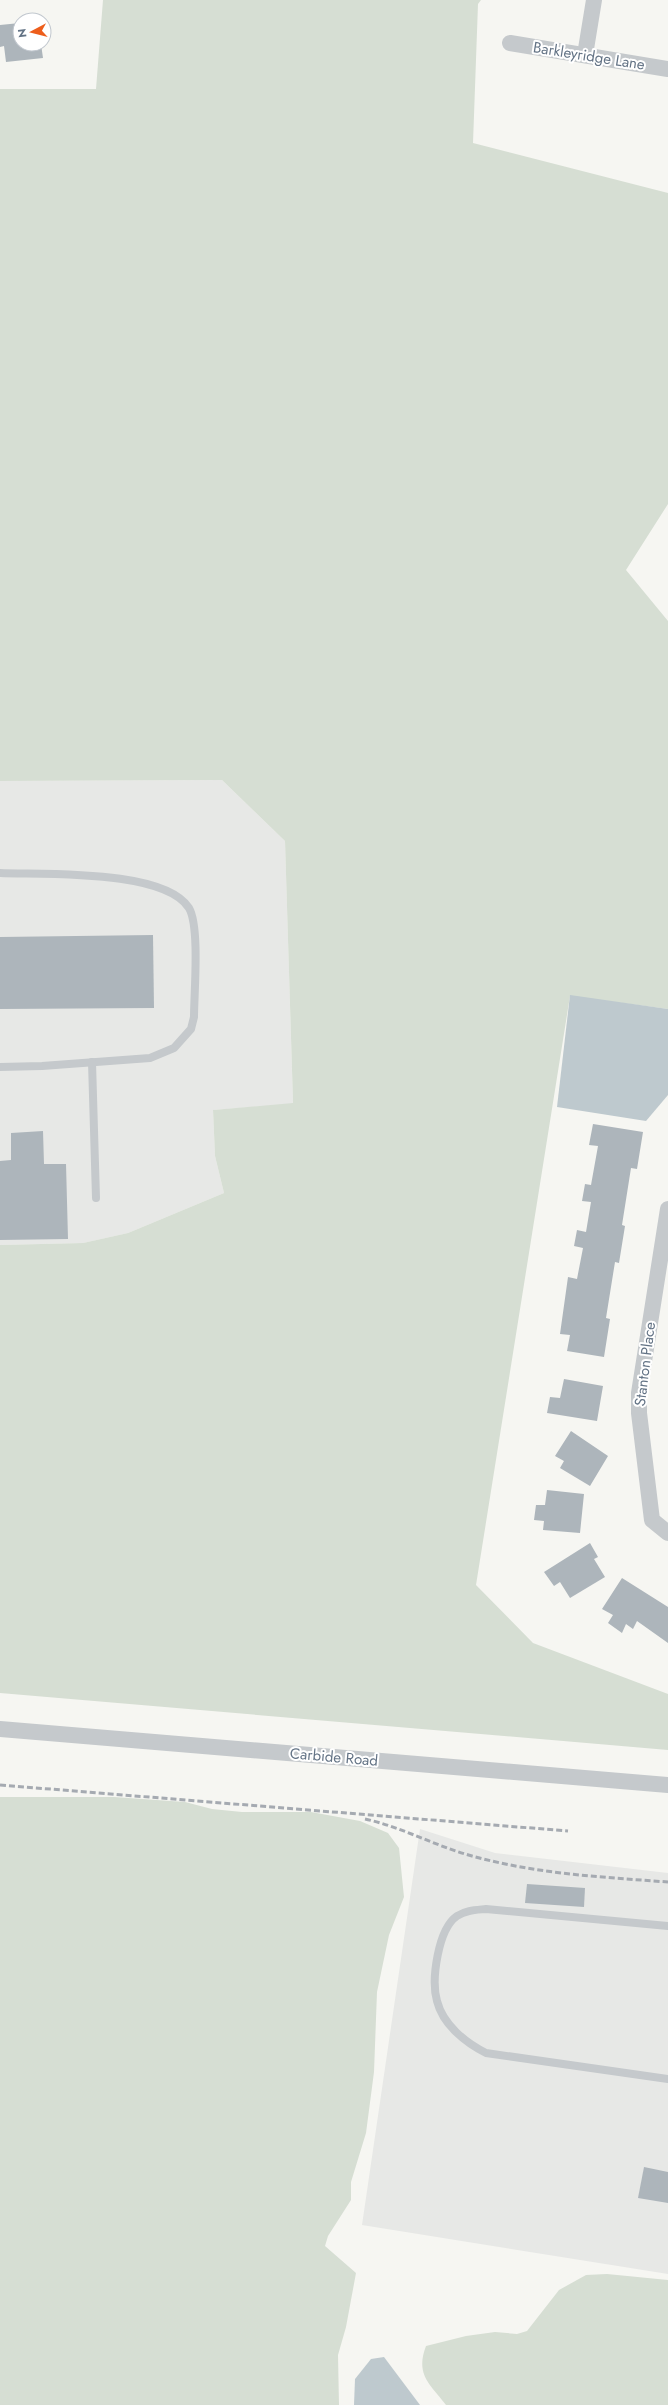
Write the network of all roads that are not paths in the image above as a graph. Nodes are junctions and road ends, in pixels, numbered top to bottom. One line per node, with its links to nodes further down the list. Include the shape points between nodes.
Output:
1 (594, 0): 3 (street)
2 (510, 43): 3 (street, Barkleyridge Lane)
3 (585, 55): 4 (street, Barkleyridge Lane)
4 (668, 69)
5 (0, 873): 6 (lane, via 125,878 176,895 189,909 195,927 194,1017 191,1029 174,1048 163,1054 150,1058)
6 (92, 1062): 7 (lane); 8 (lane)
7 (0, 1066)
8 (96, 1198)
9 (668, 1209): 10 (street, Stanton Place, via 639,1393 639,1413 652,1520)
10 (668, 1533)
11 (0, 1729): 12 (street, Carbide Road)
12 (668, 1785)
13 (668, 1926): 14 (lane, via 486,1909 469,1910 456,1916 443,1932 434,1981 437,2002 456,2032 470,2045 486,2052)
14 (668, 2079)

